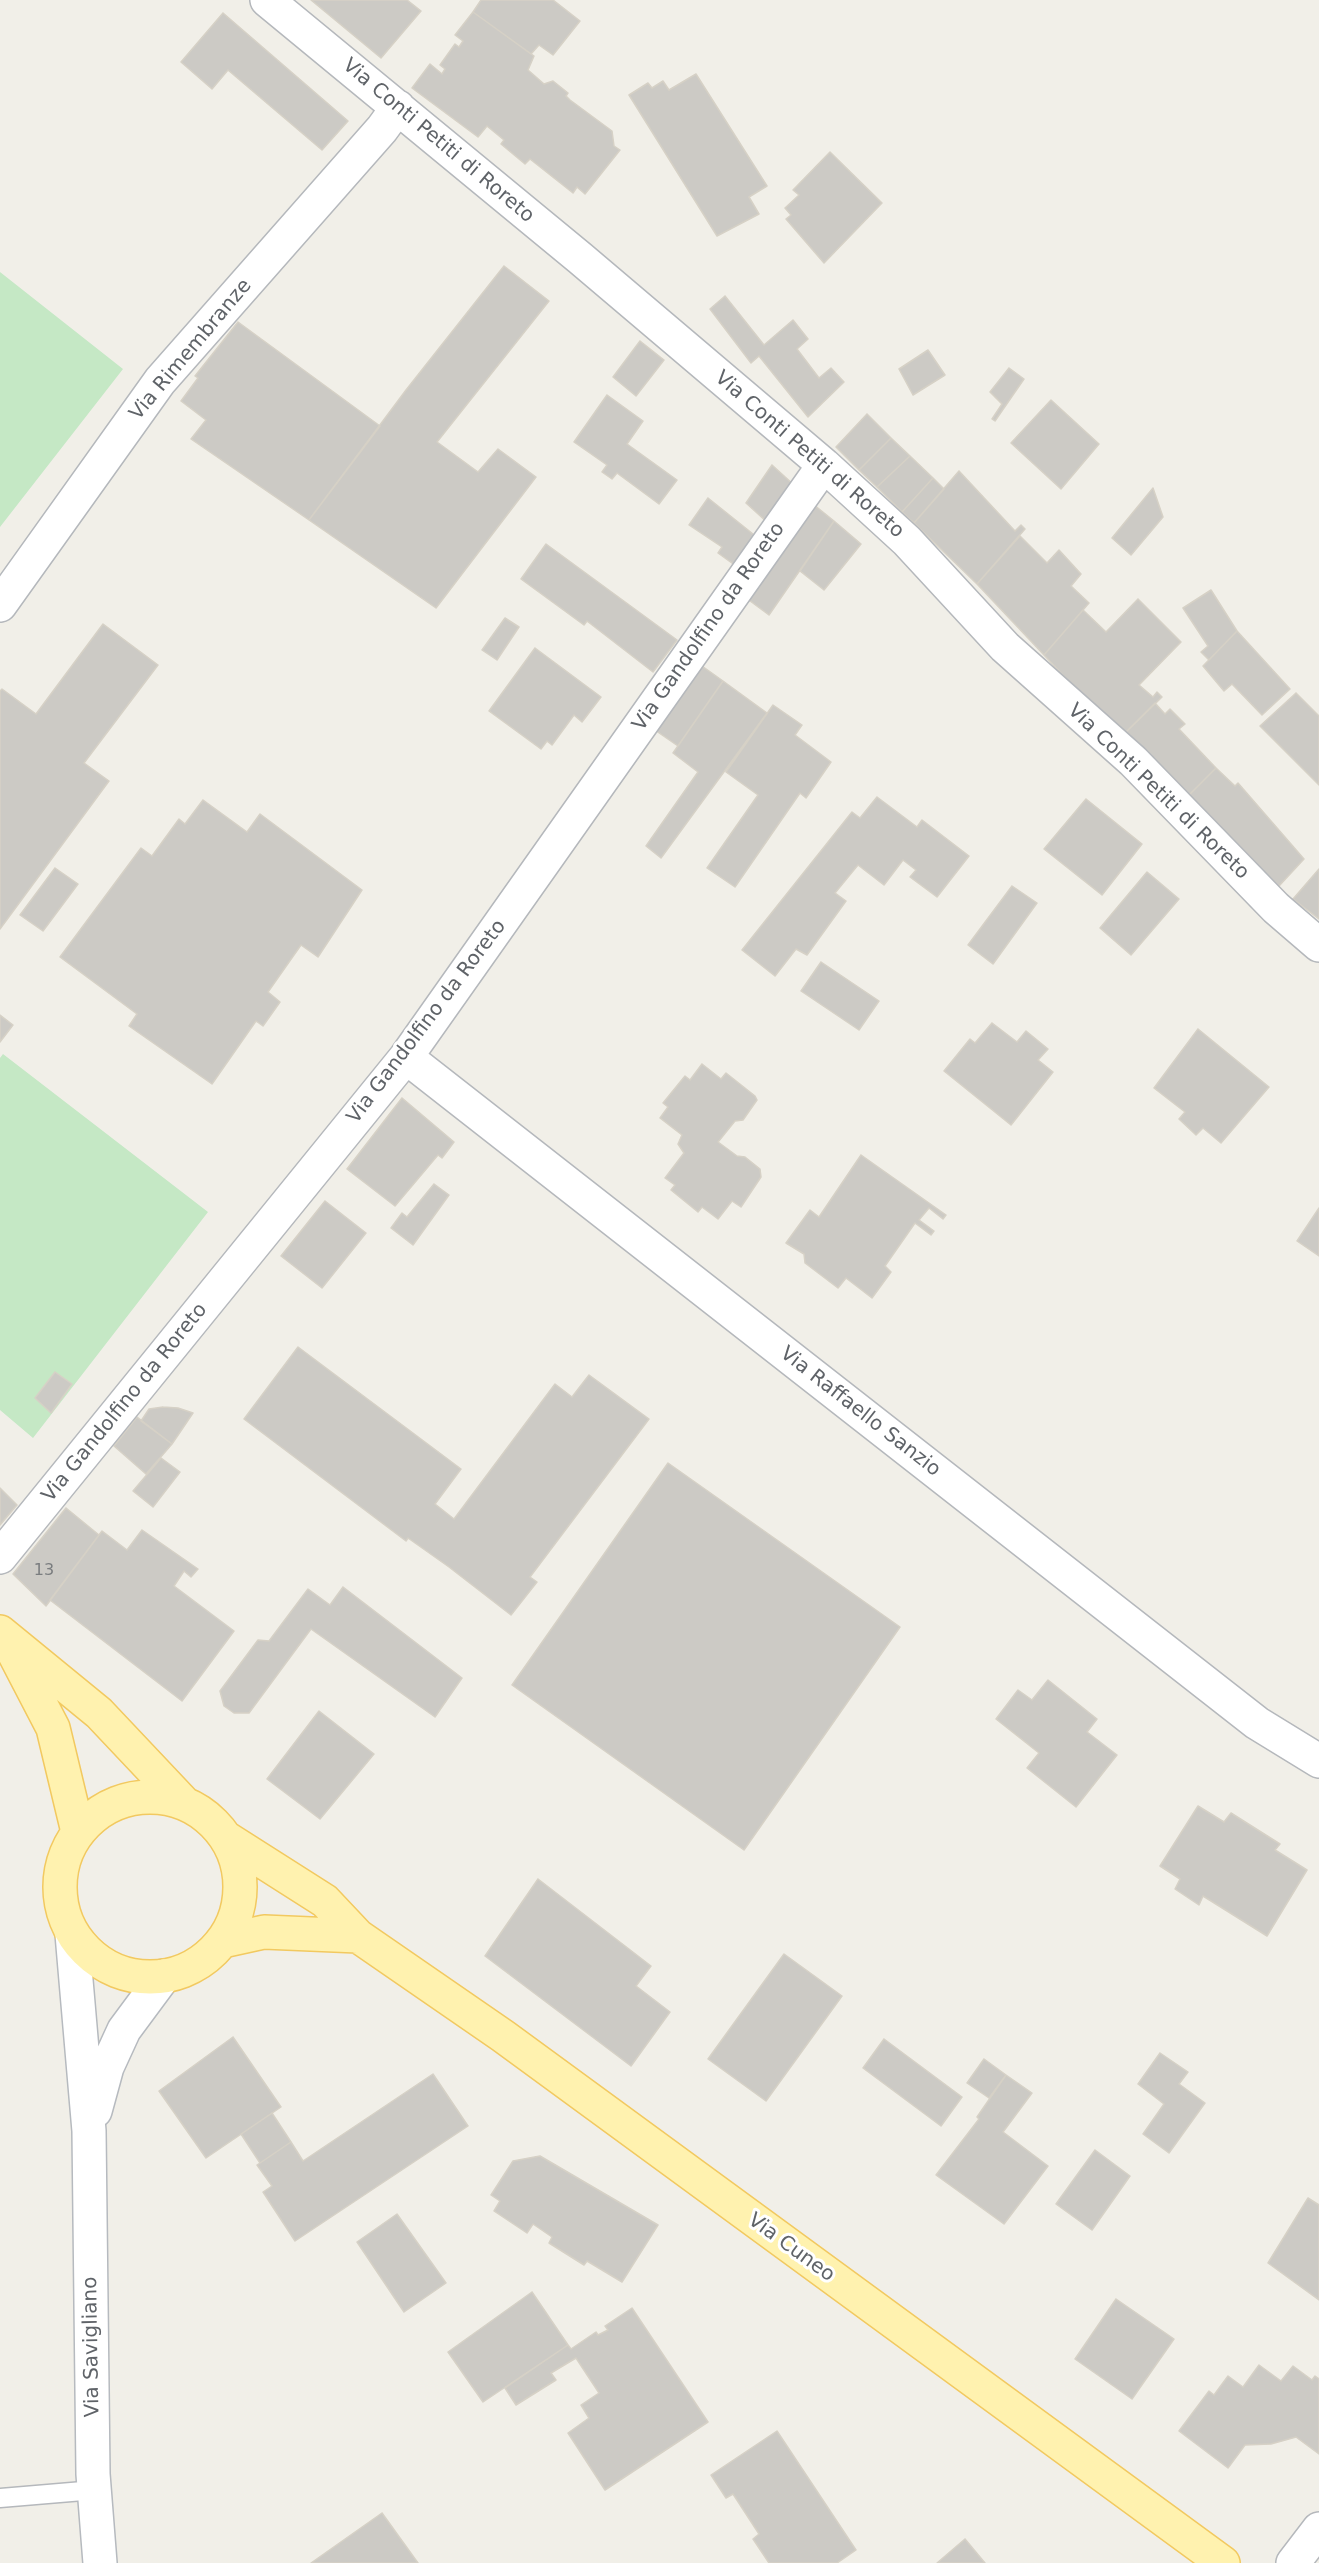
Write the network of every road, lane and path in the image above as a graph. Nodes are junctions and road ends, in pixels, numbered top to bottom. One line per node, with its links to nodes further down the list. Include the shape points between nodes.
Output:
1 (267, 0): 2 (street, Via Conti Petiti di Roreto)
2 (398, 107): 3 (street, Via Conti Petiti di Roreto); 4 (street, Via Rimembranze, via 160,381)
3 (824, 465): 5 (street, Via Conti Petiti di Roreto, via 907,541 1005,647 1133,761 1276,908); 6 (street, Via Gandolfino da Roreto)
4 (0, 605)
5 (1319, 945)
6 (406, 1057): 7 (street, Via Gandolfino da Roreto); 9 (street, Via Raffaello Sanzio, via 1257,1723)
7 (0, 1557)
8 (4, 1637): 10 (main road, via 99,1713); 11 (main road, via 53,1728)
9 (1319, 1761)
10 (184, 1803): 11 (main road, via 155,1797 126,1800 99,1812); 12 (main road, via 208,1817)
11 (78, 1832): 13 (main road, via 65,1856 60,1882 62,1909)
12 (226, 1838): 14 (main road, Via Cuneo, via 324,1901); 15 (main road, via 237,1863 240,1890 236,1917)
13 (72, 1934): 16 (main road, via 89,1954 112,1969 137,1977); 17 (street, Via Savigliano)
14 (358, 1936): 15 (main road, via 264,1932); 22 (main road, Via Cuneo, via 503,2037)
15 (223, 1941): 16 (main road, via 186,1970)
16 (164, 1976): 17 (street, Via Savigliano, via 124,2030 107,2067)
17 (89, 2131): 18 (street, Via Savigliano)
18 (95, 2490): 19 (lane); 21 (street, Via Savigliano)
19 (0, 2498)
20 (1319, 2529): 23 (street)
21 (100, 2563)
22 (1223, 2563)
23 (1293, 2563)

